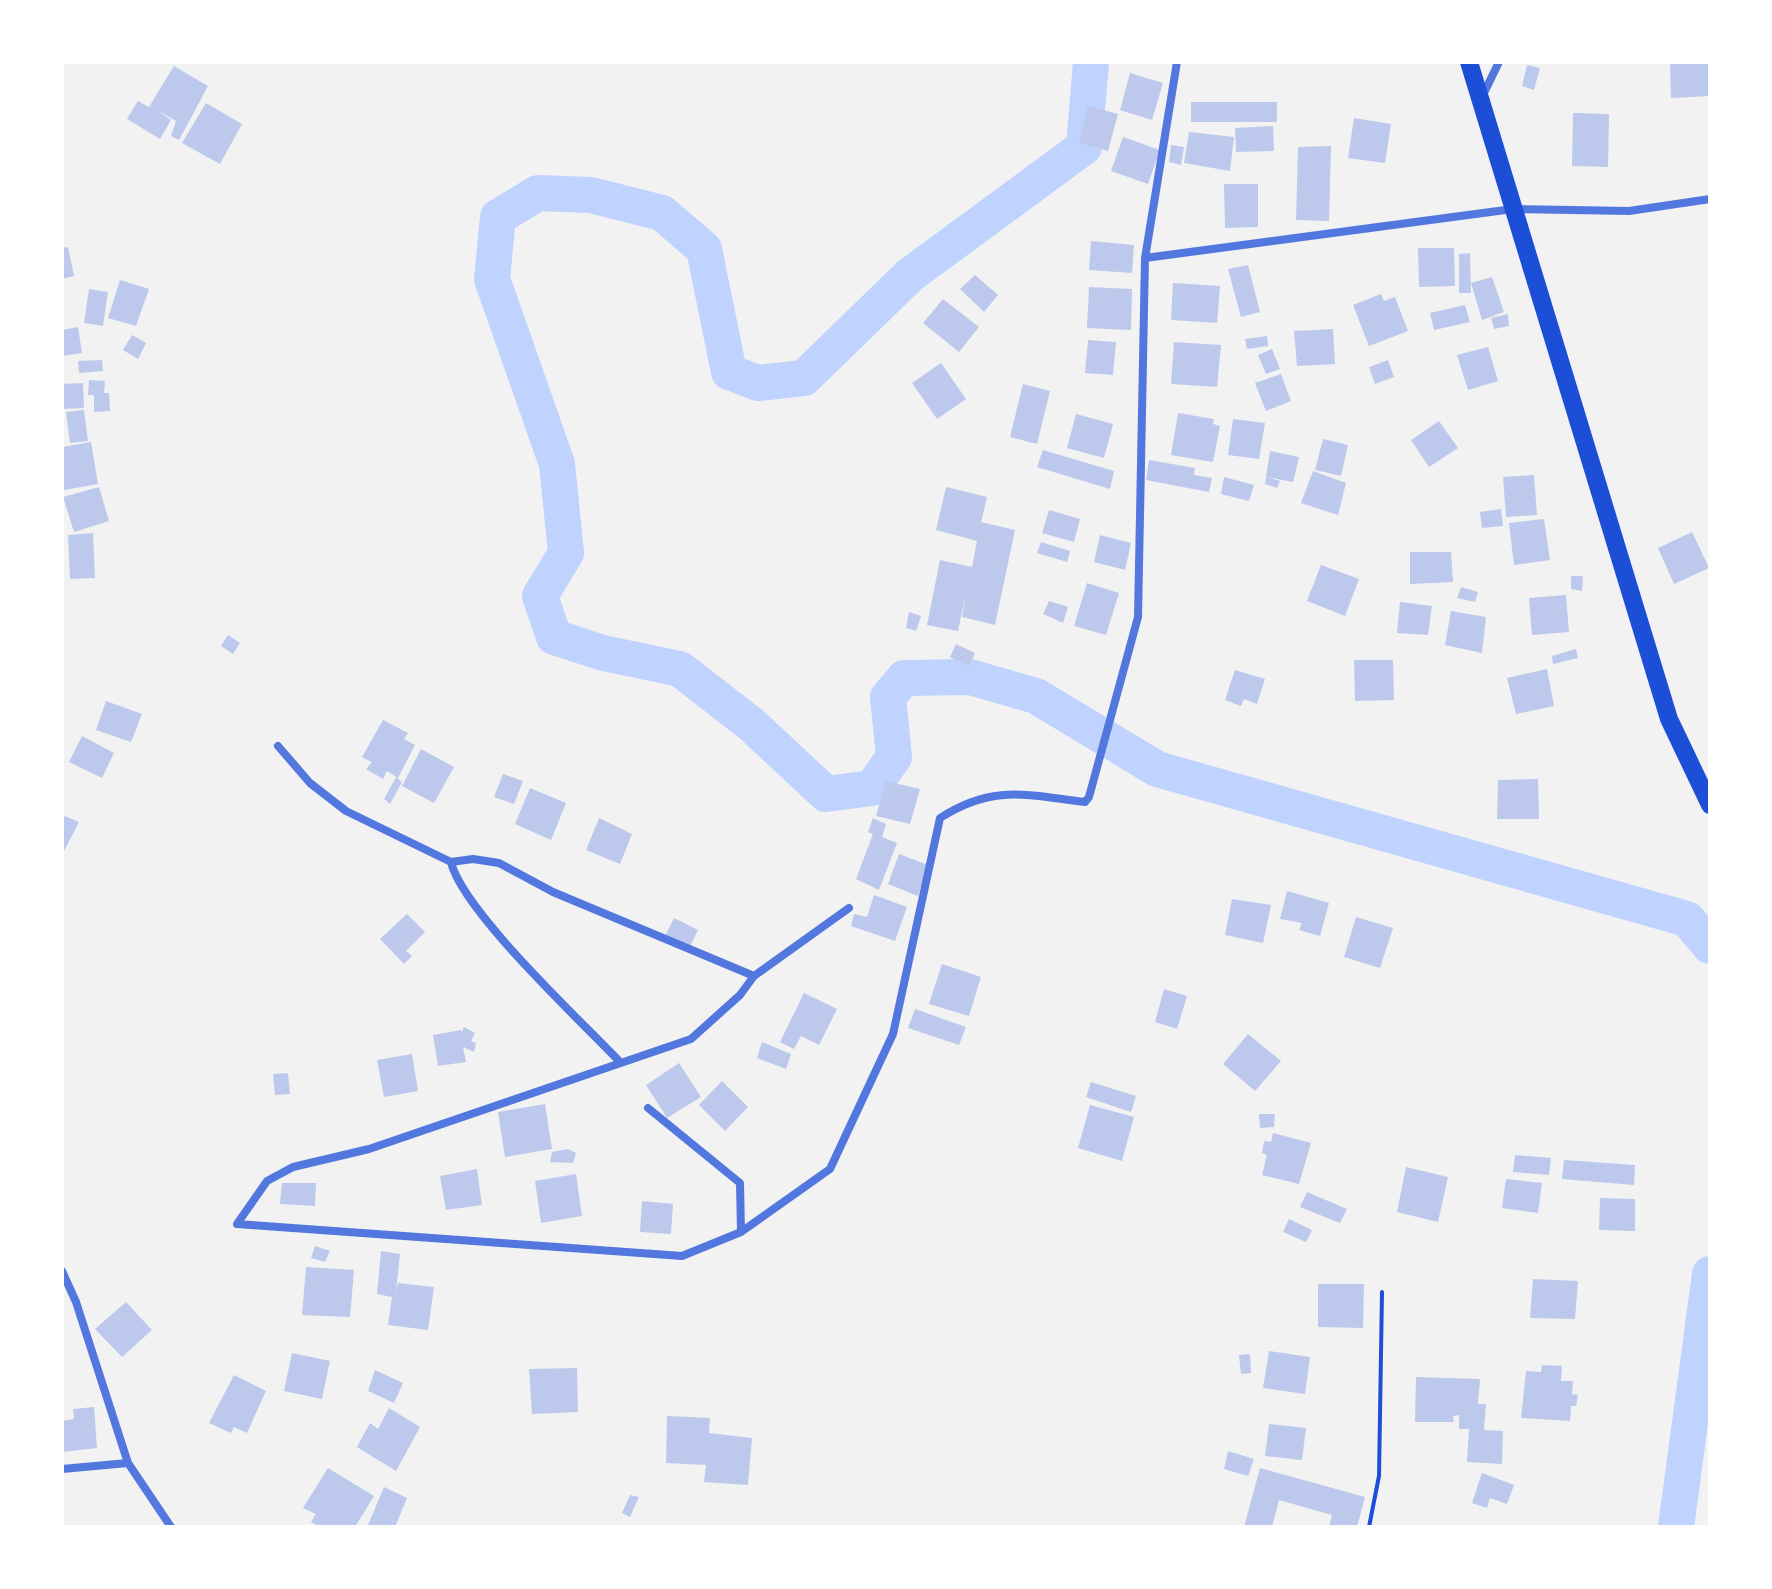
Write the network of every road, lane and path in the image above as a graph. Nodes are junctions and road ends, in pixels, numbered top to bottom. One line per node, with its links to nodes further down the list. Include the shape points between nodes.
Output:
1 (1177, 62): 7 (street)
2 (1469, 62): 4 (highway)
3 (1499, 62): 4 (street)
4 (1480, 100): 6 (highway)
5 (1710, 199): 6 (street, via 1629,211)
6 (1513, 209): 7 (street); 9 (highway, via 1669,719)
7 (1145, 258): 15 (street, via 1138,617 1085,802 1006,793 967,801 940,818 893,1034 830,1169)
8 (278, 746): 10 (street, via 310,783 346,811)
9 (1710, 805)
10 (451, 862): 12 (street, via 499,863 553,892); 13 (street, via 455,880 498,933)
11 (849, 908): 12 (street)
12 (754, 976): 13 (street, via 691,1039)
13 (619, 1061): 15 (street, via 369,1149 293,1167 267,1181 237,1224 682,1256)
14 (648, 1108): 15 (street, via 740,1183)
15 (741, 1232)
16 (62, 1271): 18 (street)
17 (1382, 1292): 21 (path, via 1379,1476)
18 (128, 1463): 19 (street); 20 (street)
19 (62, 1469)
20 (169, 1526)
21 (1369, 1527)

